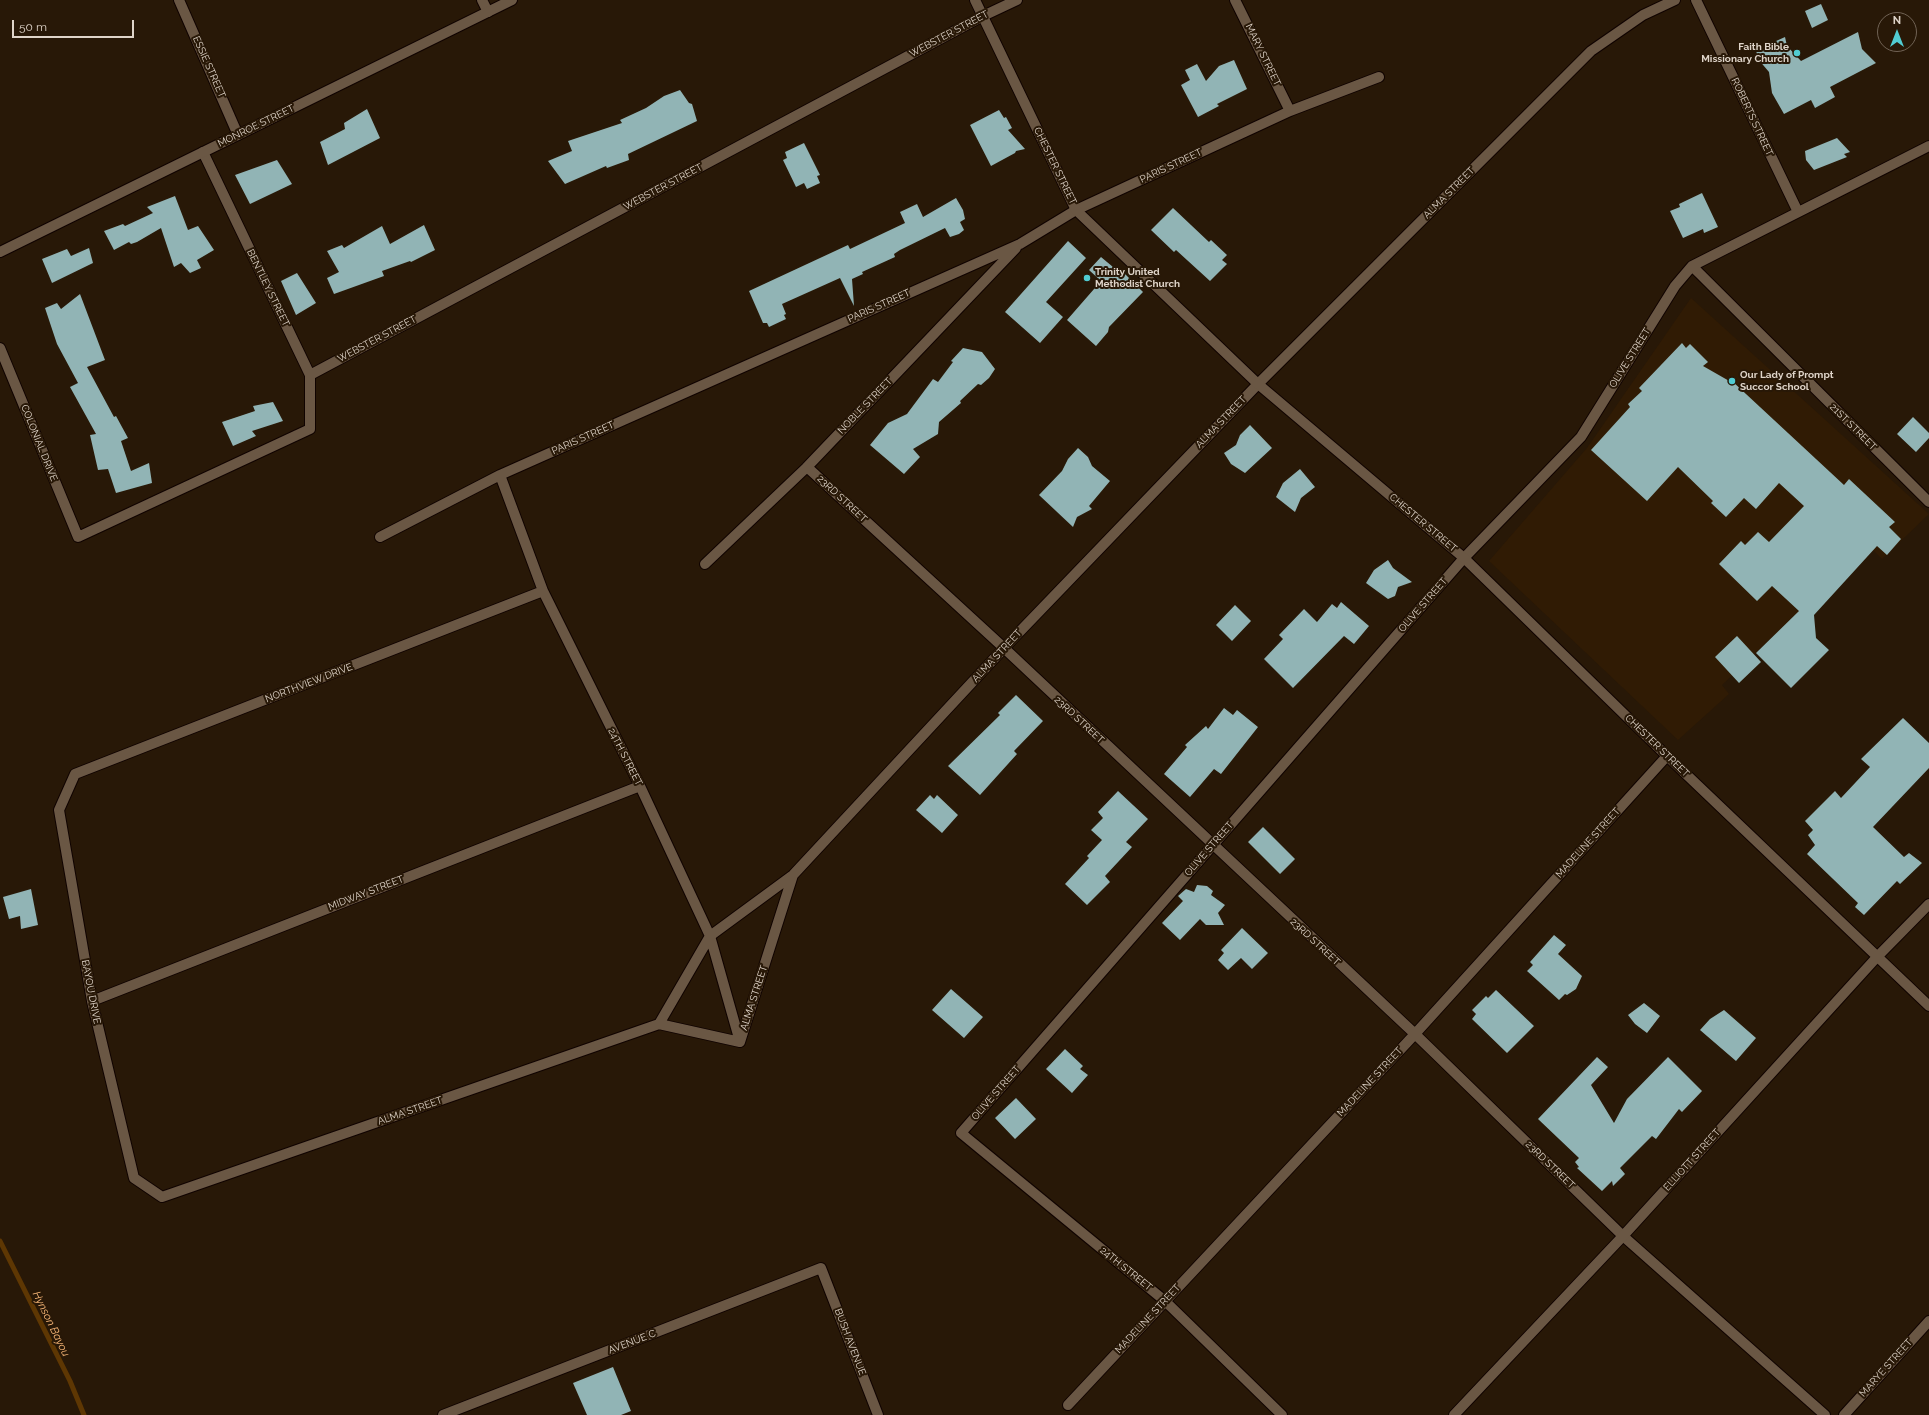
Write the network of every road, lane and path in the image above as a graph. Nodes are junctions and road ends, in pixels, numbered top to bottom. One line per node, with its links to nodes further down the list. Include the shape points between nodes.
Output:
1 (179, 0): 13 (street, ESSIE STREET)
2 (482, 0): 9 (street)
3 (512, 0): 9 (street, MONROE STREET)
4 (975, 0): 10 (street, CHESTER STREET)
5 (1017, 0): 10 (street, WEBSTER STREET)
6 (1236, 0): 12 (street, MARY STREET)
7 (1675, 0): 23 (street, ALMA STREET, via 1643,15 1591,51)
8 (1696, 0): 17 (street, ROBERTS STREET)
9 (488, 12): 13 (street, MONROE STREET)
10 (982, 16): 16 (street, CHESTER STREET); 22 (street, WEBSTER STREET)
11 (1379, 77): 12 (street, PARIS STREET)
12 (1290, 111): 16 (street, PARIS STREET)
13 (238, 135): 15 (street, MONROE STREET)
14 (1929, 146): 17 (street, OLIVE STREET)
15 (203, 152): 19 (street, MONROE STREET); 22 (street, BENTLEY STREET)
16 (1076, 210): 18 (street, PARIS STREET); 23 (street, CHESTER STREET)
17 (1798, 212): 20 (street, OLIVE STREET)
18 (1020, 244): 25 (street, NOBLE STREET); 26 (street, PARIS STREET)
19 (0, 252)
20 (1692, 266): 27 (street, 21ST STREET); 29 (street, OLIVE STREET, via 1675,286 1581,437)
21 (0, 348): 24 (street, COLONIAL DRIVE, via 78,537)
22 (310, 375): 24 (street, BENTLEY STREET)
23 (1258, 384): 29 (street, CHESTER STREET); 32 (street, ALMA STREET)
24 (310, 429)
25 (807, 467): 30 (street, NOBLE STREET); 32 (street, 23RD STREET)
26 (500, 475): 28 (street, PARIS STREET); 31 (street, 24TH STREET)
27 (1929, 502)
28 (380, 537)
29 (1464, 558): 33 (street, CHESTER STREET); 36 (street, OLIVE STREET)
30 (705, 564)
31 (543, 591): 34 (street, NORTHVIEW DRIVE); 35 (street, 24TH STREET)
32 (1004, 648): 36 (street, 23RD STREET); 37 (street, ALMA STREET)
33 (1667, 756): 40 (street, CHESTER STREET); 44 (street, MADELINE STREET)
34 (76, 774): 41 (street, BAYOU DRIVE, via 59,810)
35 (640, 786): 39 (street, 24TH STREET); 41 (street, MIDWAY STREET)
36 (1212, 845): 44 (street, 23RD STREET); 46 (street, OLIVE STREET)
37 (793, 875): 39 (street, ALMA STREET); 45 (street, ALMA STREET)
38 (1929, 904): 40 (street, ELLIOTT STREET)
39 (710, 936): 43 (street, ALMA STREET); 45 (street, 24TH STREET)
40 (1877, 957): 42 (street, CHESTER STREET); 48 (street, ELLIOTT STREET)
41 (92, 1001): 47 (street, BAYOU DRIVE, via 134,1178)
42 (1929, 1006)
43 (659, 1024): 45 (street, ALMA STREET); 47 (street, ALMA STREET)
44 (1415, 1034): 48 (street, 23RD STREET); 50 (street, MADELINE STREET)
45 (740, 1042)
46 (961, 1133): 50 (street, 24TH STREET)
47 (162, 1197)
48 (1624, 1236): 56 (street, ELLIOTT STREET); 57 (street, 23RD STREET)
49 (822, 1268): 53 (street, AVENUE C); 54 (street, BUSH AVENUE)
50 (1165, 1301): 52 (street, MADELINE STREET); 55 (street, 24TH STREET)
51 (1929, 1321): 58 (street, MARYE STREET)
52 (1068, 1405)
53 (443, 1415)
54 (878, 1415)
55 (1282, 1415)
56 (1454, 1415)
57 (1825, 1415)
58 (1844, 1415)

